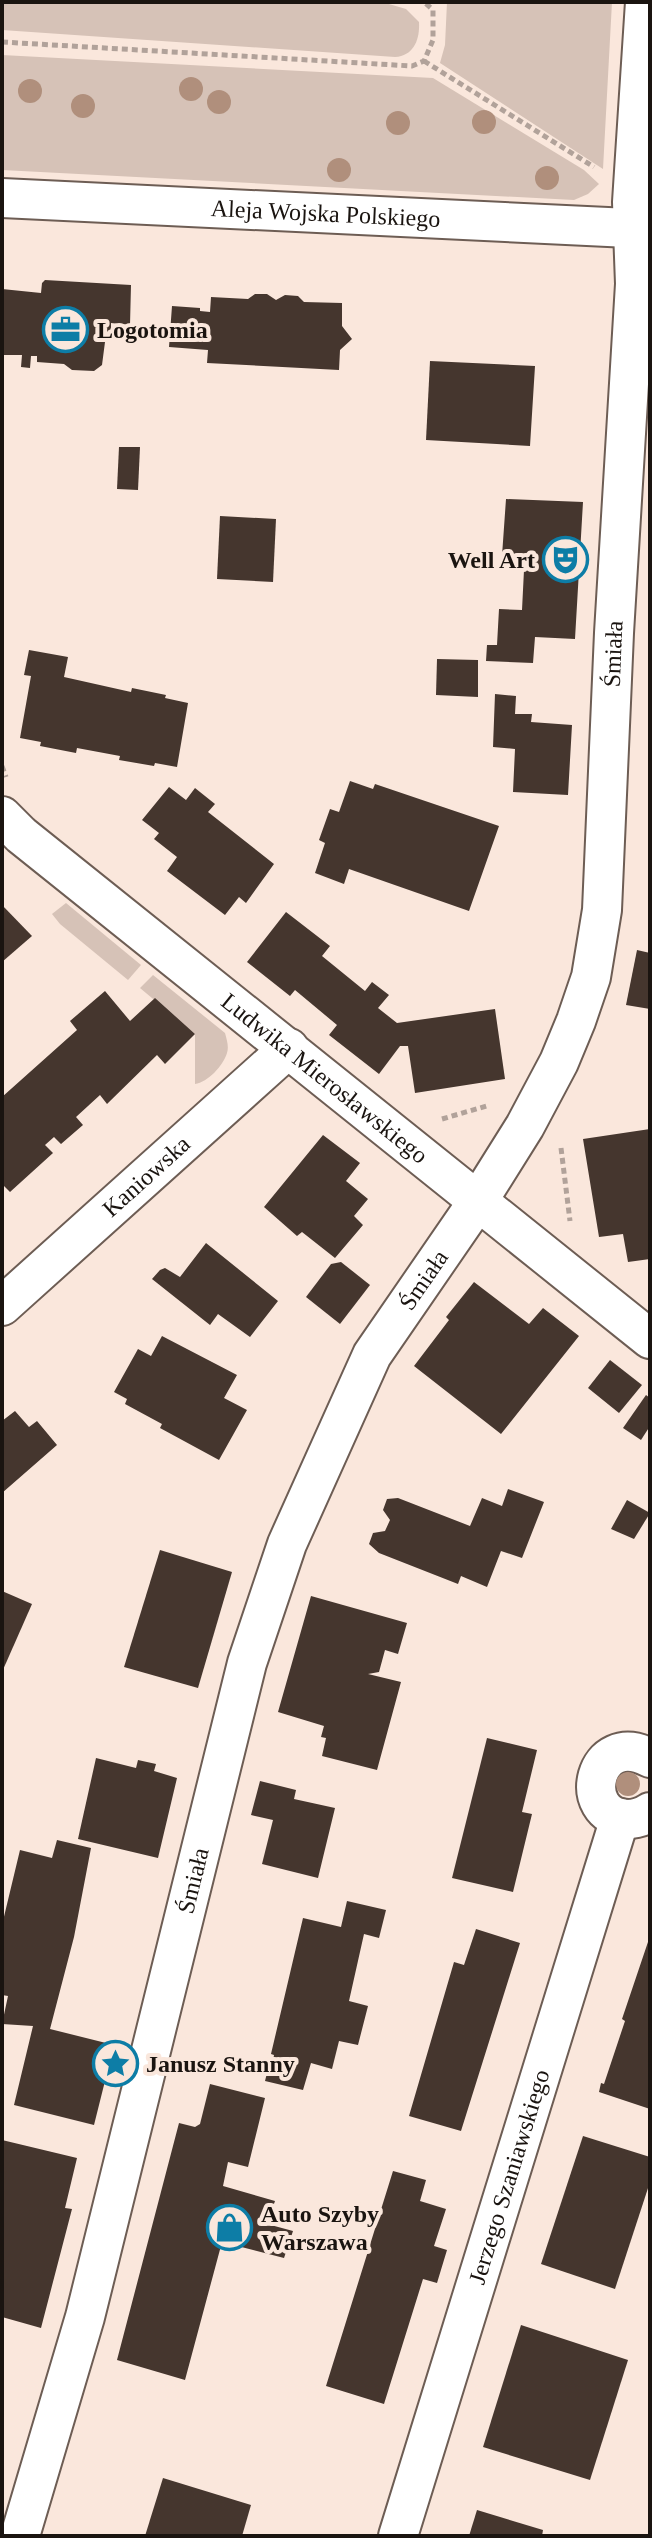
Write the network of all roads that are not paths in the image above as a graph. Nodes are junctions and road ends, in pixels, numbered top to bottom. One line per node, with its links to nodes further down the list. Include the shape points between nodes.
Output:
1 (645, 2): 3 (street, Śmiała, via 632,202)
2 (2, 198): 3 (street, Aleja Wojska Polskiego)
3 (642, 228): 6 (street, Śmiała, via 597,944 591,977 559,1062)
4 (2, 816): 5 (street, Ludwika Mierosławskiego)
5 (289, 1048): 6 (street, Ludwika Mierosławskiego); 7 (street, Kaniowska)
6 (478, 1201): 8 (street, Ludwika Mierosławskiego); 11 (street, Śmiała, via 372,1355 287,1544 247,1663 85,2317)
7 (2, 1306)
8 (650, 1339)
9 (650, 1758): 10 (street, via 639,1752 613,1755 597,1775 599,1802 608,1811)
10 (635, 1815): 12 (street, Jerzego Szaniawskiego)
11 (20, 2536)
12 (398, 2536)

